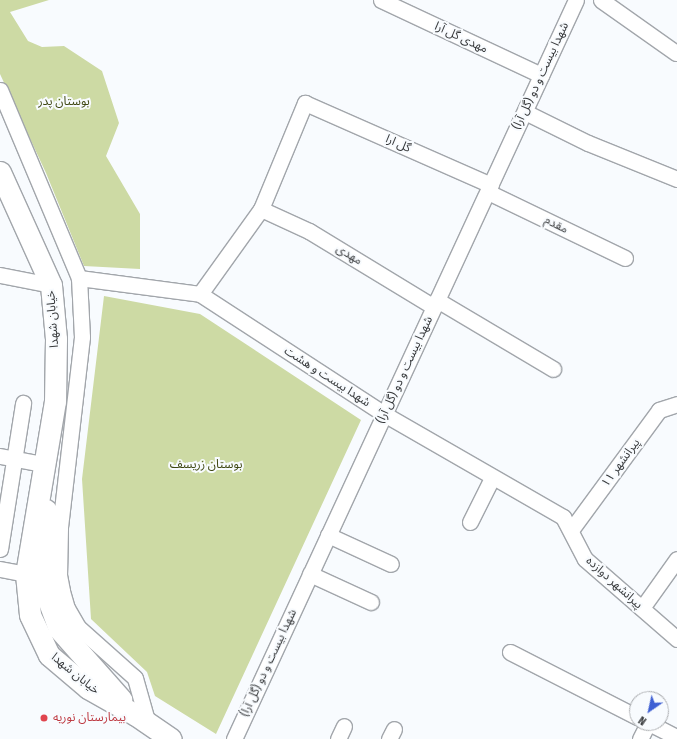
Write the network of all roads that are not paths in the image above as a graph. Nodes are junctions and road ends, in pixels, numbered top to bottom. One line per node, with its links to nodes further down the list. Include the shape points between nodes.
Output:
1 (381, 0): 5 (street, مهدی گل آرا)
2 (576, 0): 5 (street, شهدا بیست و دو (گل آرا))
3 (601, 0): 4 (street)
4 (676, 53)
5 (541, 76): 7 (street, شهدا بیست و دو (گل آرا))
6 (0, 90): 14 (street)
7 (525, 112): 9 (street, via 588,142); 10 (street, شهدا بیست و دو (گل آرا))
8 (0, 172): 15 (main road, خیابان شهدا)
9 (677, 179)
10 (489, 189): 11 (street, گل ارا, via 305,103); 12 (street, مقدم); 17 (street, شهدا بیست و دو (گل آرا))
11 (261, 209): 16 (street); 17 (street, مهدی, via 309,231)
12 (625, 258)
13 (0, 275): 15 (street)
14 (79, 278): 16 (street, شهدا بیست و هشت); 41 (street, via 82,336 60,528 62,591 67,608 78,627 135,678)
15 (51, 285): 24 (main road, خیابان شهدا, via 56,339 55,401)
16 (200, 294): 21 (street, شهدا بیست و هشت)
17 (436, 303): 18 (street, مهدی); 21 (street, شهدا بیست و دو (گل آرا))
18 (553, 369)
19 (23, 403): 23 (street)
20 (677, 404): 28 (street, پیرانشهر ۱۱, via 659,410)
21 (384, 414): 25 (street, شهدا بیست و هشت); 29 (street, شهدا بیست و دو (گل آرا))
22 (0, 456): 23 (street)
23 (16, 459): 24 (street); 30 (street)
24 (42, 470): 34 (main road, خیابان شهدا); 41 (main road, خیابان شهدا, via 46,514 45,591 59,629 88,665)
25 (492, 478): 26 (street, شهدا بیست و هشت); 27 (street)
26 (562, 517): 28 (street, پیرانشهر دوازده)
27 (470, 522)
28 (571, 530): 37 (street, پیرانشهر دوازده, via 585,559)
29 (328, 535): 32 (street); 35 (street, شهدا بیست و دو (گل آرا))
30 (0, 549)
31 (677, 559): 37 (street)
32 (391, 564)
33 (0, 569): 34 (street)
34 (26, 574): 41 (main road, خیابان شهدا, via 30,615 49,655 88,688)
35 (310, 574): 36 (street); 45 (street, شهدا بیست و دو (گل آرا))
36 (371, 602)
37 (642, 608): 38 (street, پیرانشهر دوازده)
38 (677, 639)
39 (510, 652): 40 (street)
40 (629, 713)
41 (142, 719): 44 (main road, خیابان شهدا)
42 (665, 731): 43 (street)
43 (677, 737)
44 (171, 739)
45 (234, 739)

